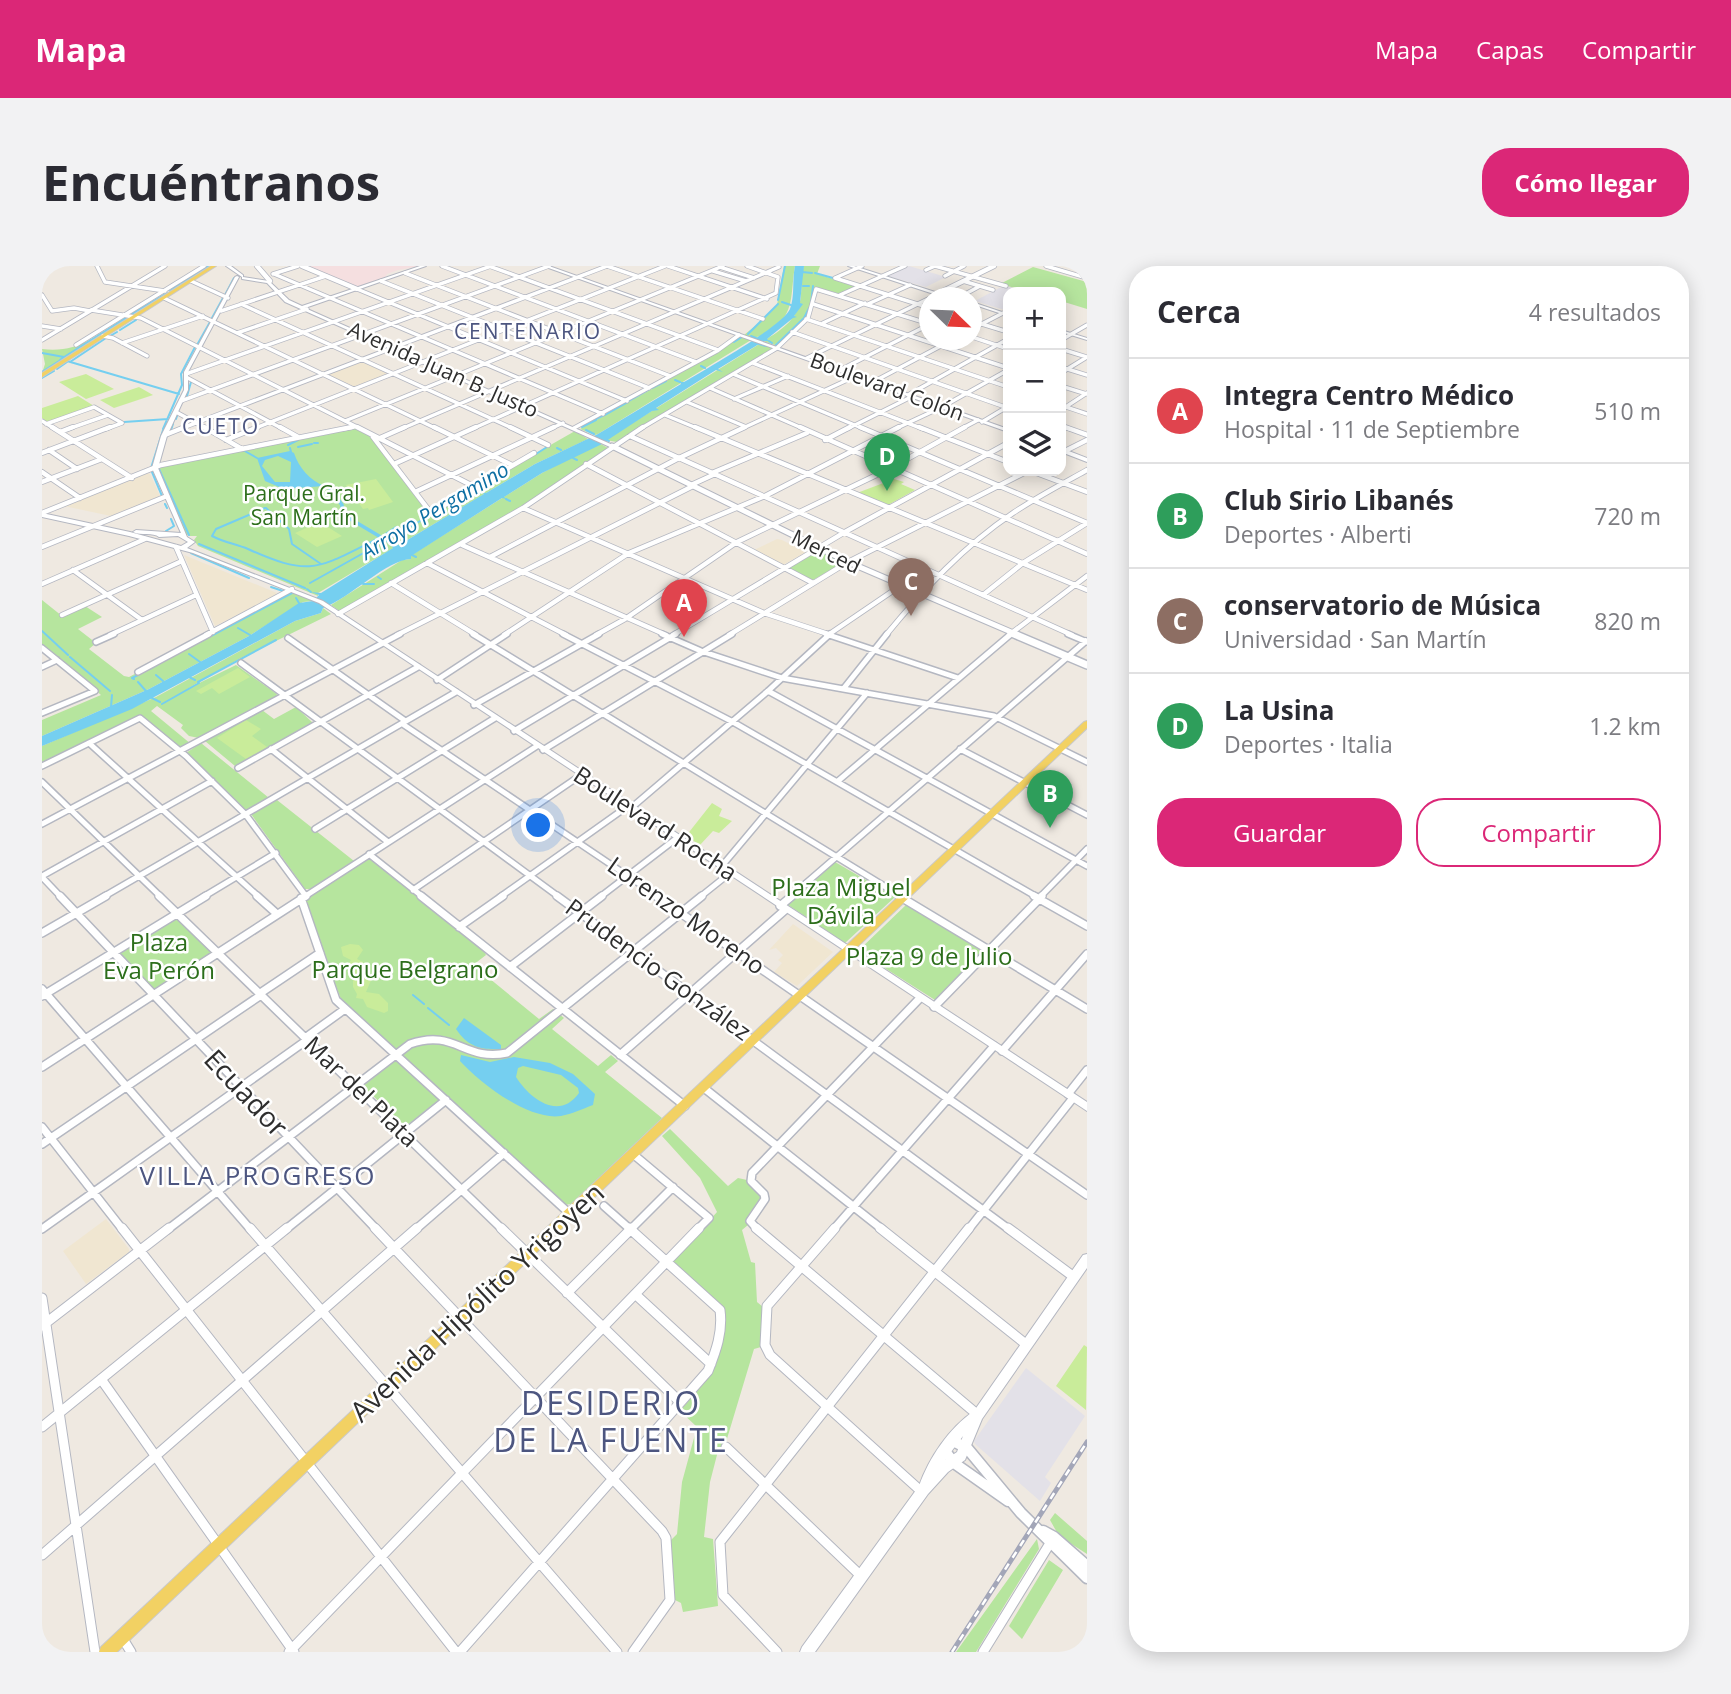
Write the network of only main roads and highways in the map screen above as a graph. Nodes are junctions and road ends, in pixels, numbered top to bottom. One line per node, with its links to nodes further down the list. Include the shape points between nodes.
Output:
1 (214, 266): 16 (main road)
2 (226, 266): 7 (main road)
3 (424, 266): 8 (main road)
4 (547, 266): 17 (main road, Boulevard Colón)
5 (850, 266): 6 (main road)
6 (859, 267): 9 (main road)
7 (240, 278): 12 (main road, Avenida Juan B. Justo, via 269,282 282,299); 22 (main road, via 186,376 186,390 155,468)
8 (381, 281): 10 (main road)
9 (919, 287)
10 (357, 289): 12 (main road)
11 (982, 307): 13 (main road)
12 (305, 308): 18 (main road, Avenida Juan B. Justo)
13 (1003, 313)
14 (1066, 332): 15 (main road)
15 (1087, 339)
16 (42, 375)
17 (1003, 429)
18 (610, 445)
19 (1066, 453): 20 (main road)
20 (1087, 460)
21 (43, 513): 23 (main road)
22 (179, 523): 24 (main road); 25 (main road)
23 (96, 525): 24 (main road); 27 (main road)
24 (165, 533): 25 (main road); 27 (main road, via 154,539)
25 (186, 536): 26 (main road)
26 (192, 541): 28 (main road); 29 (main road, via 204,551)
27 (159, 543): 28 (main road)
28 (178, 548): 29 (main road)
29 (292, 589): 31 (main road, Boulevard Rocha, via 331,609)
30 (1087, 724): 31 (main road, Avenida Hipólito Yrigoyen)
31 (848, 951): 32 (main road, Boulevard Rocha); 36 (main road, Avenida Hipólito Yrigoyen)
32 (1087, 1107)
33 (1087, 1259): 34 (main road, via 978,1415 968,1420)
34 (954, 1446): 35 (main road, via 926,1480); 35 (main road, via 954,1463)
35 (923, 1491): 37 (main road)
36 (106, 1652)
37 (807, 1652)

